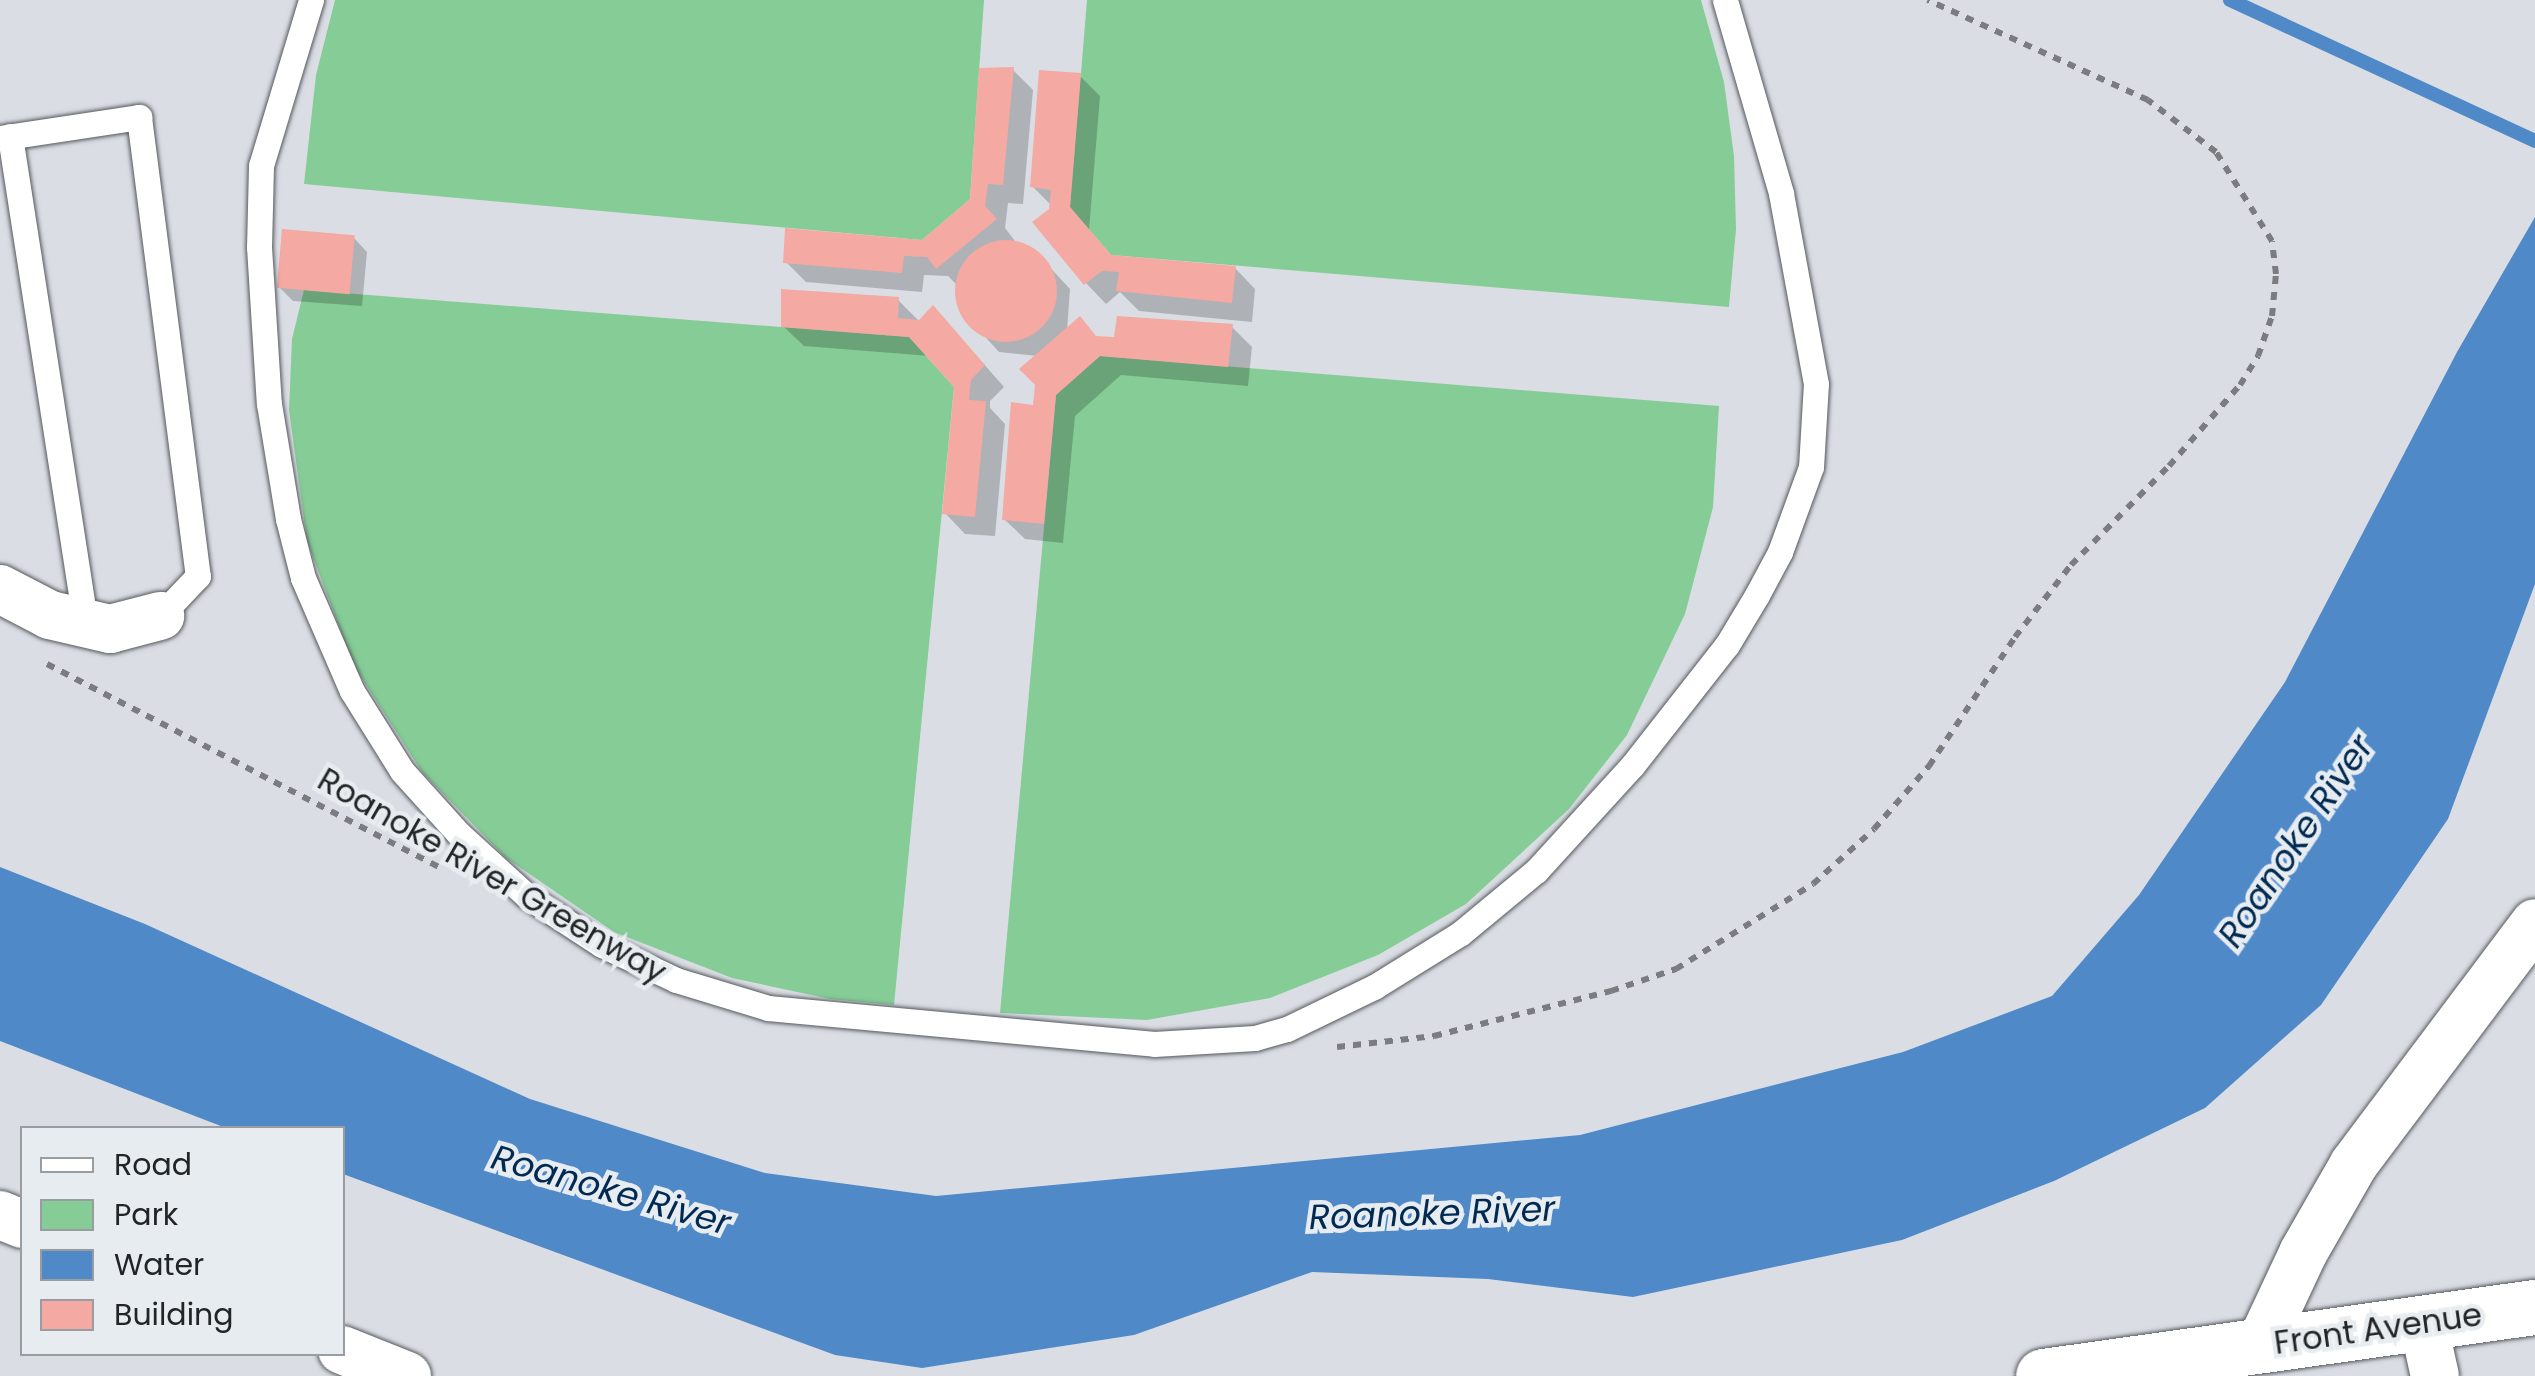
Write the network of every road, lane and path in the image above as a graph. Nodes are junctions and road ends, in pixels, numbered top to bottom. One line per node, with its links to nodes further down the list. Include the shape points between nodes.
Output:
1 (311, 0): 2 (lane, via 261,166 268,404 303,578 352,691 402,770 527,896 602,946 676,980 785,1010 1154,1044 1287,1030 1461,934 1536,871 1632,766 1757,596 1811,466 1816,384 1781,192)
2 (1725, 0)
3 (1928, 0): 11 (path, via 2148,100 2216,152 2272,241 2272,316 2258,356 2169,466 2071,565 1929,766 1874,830 1813,884 1676,968 1611,991 1434,1036)
4 (5, 137): 6 (lane, via 139,116 198,576); 7 (lane)
5 (0, 589): 7 (street, via 50,616)
6 (160, 616): 7 (street, via 110,629)
7 (84, 623)
8 (35, 658): 9 (path, Roanoke River Greenway)
9 (453, 875)
10 (2533, 930): 14 (street, via 2354,1164)
11 (1321, 1048)
12 (2535, 1306): 13 (street, Front Avenue)
13 (2423, 1322): 14 (street, Front Avenue); 18 (street)
14 (2260, 1346): 17 (street, Front Avenue)
15 (345, 1351): 16 (street)
16 (407, 1376)
17 (2043, 1376)
18 (2434, 1376)

